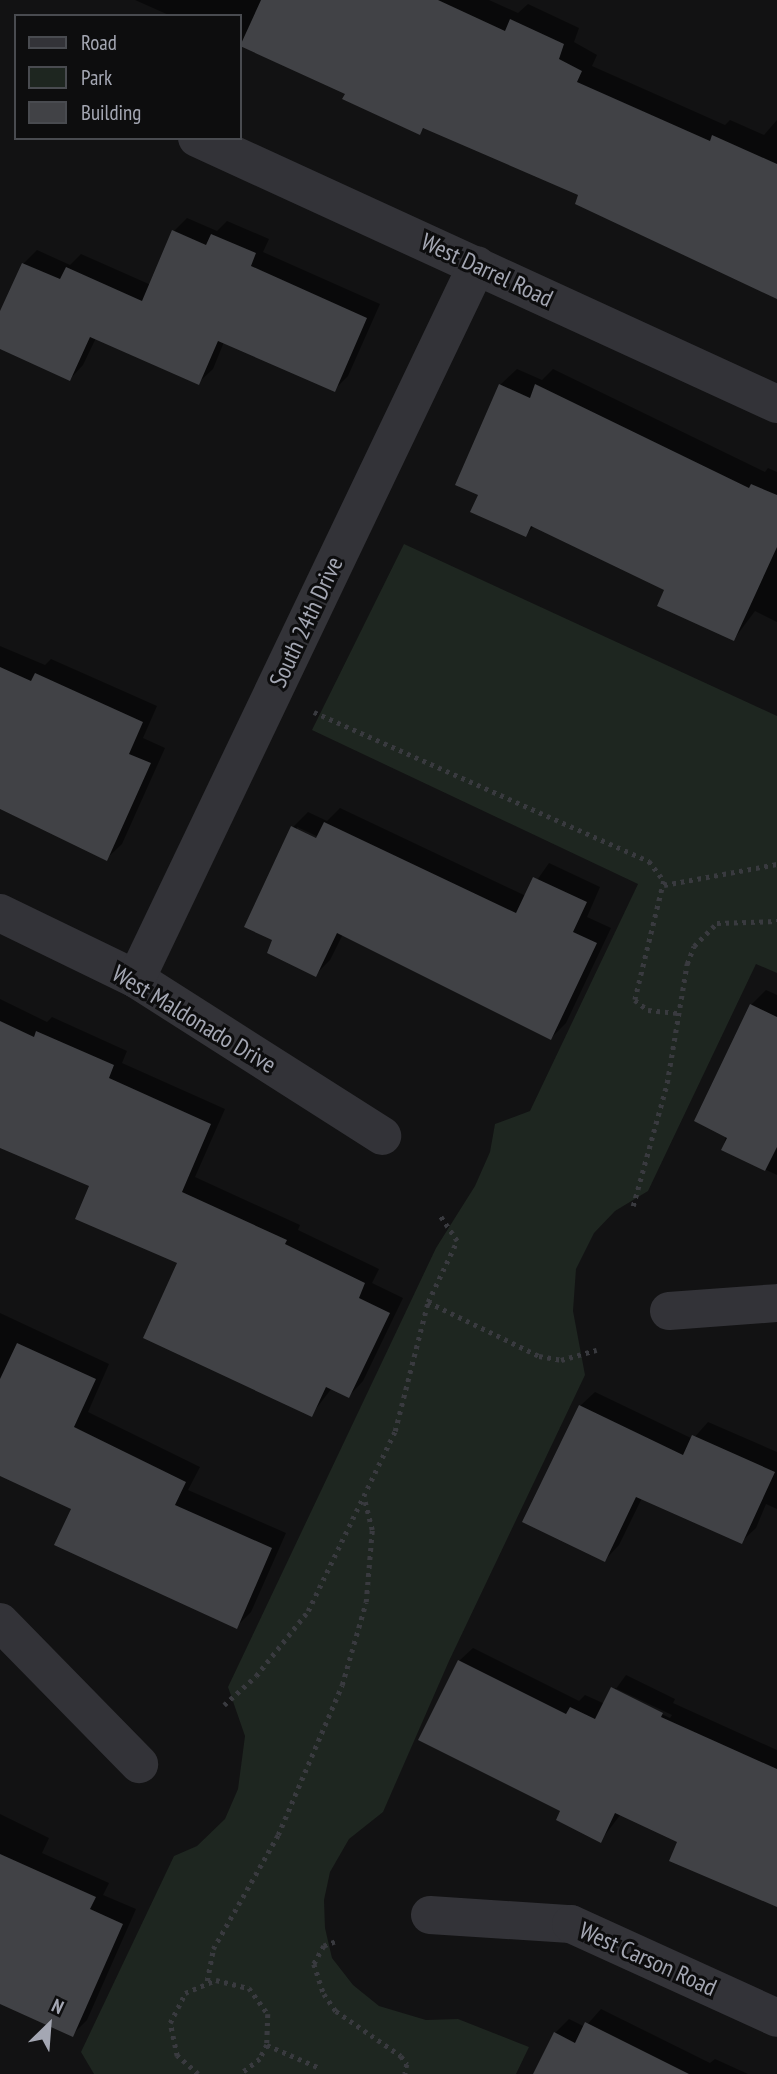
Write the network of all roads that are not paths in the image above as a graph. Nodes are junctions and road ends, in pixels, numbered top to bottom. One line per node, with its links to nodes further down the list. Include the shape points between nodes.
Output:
1 (201, 140): 2 (street, West Darrel Road)
2 (477, 264): 3 (street, West Darrel Road); 5 (street, South 24th Drive)
3 (777, 404)
4 (0, 913): 5 (street, West Maldonado Drive)
5 (136, 979): 6 (street, West Maldonado Drive)
6 (382, 1136)
7 (777, 1303): 8 (street)
8 (669, 1311)
9 (0, 1622): 10 (street)
10 (139, 1765)
11 (430, 1915): 12 (street, West Carson Road, via 571,1924)
12 (777, 2018)

